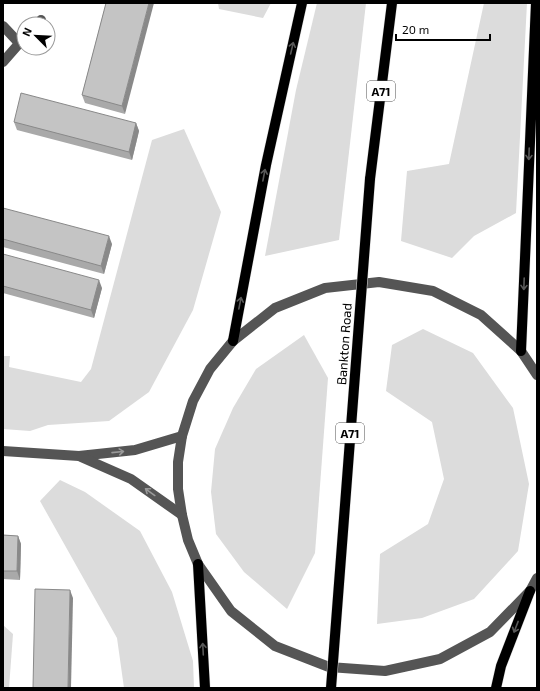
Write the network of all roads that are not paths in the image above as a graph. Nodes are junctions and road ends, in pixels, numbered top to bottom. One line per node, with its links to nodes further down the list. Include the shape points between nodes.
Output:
1 (302, 3): 8 (main road, one-way to 1, via 266,165)
2 (392, 3): 19 (main road, Bankton Road / A71, bridge, via 370,179)
3 (536, 3): 9 (main road, one-way to 9)
4 (3, 26): 5 (street)
5 (16, 36)
6 (16, 48): 7 (street)
7 (3, 62)
8 (233, 341): 9 (street, via 275,308 325,288 380,282 433,291 474,311); 11 (street, via 203,382 193,402)
9 (521, 351): 10 (street)
10 (537, 375)
11 (182, 436): 13 (street, one-way to 11, via 135,450); 14 (street, via 178,462 178,489)
12 (3, 451): 13 (street)
13 (79, 456): 14 (street, one-way to 13, via 131,479)
14 (182, 515): 15 (street, via 188,540)
15 (198, 564): 17 (street, via 231,611 276,646 328,667 385,671 440,659 490,632); 18 (main road, one-way to 15)
16 (537, 578): 17 (street)
17 (530, 591): 20 (main road, one-way to 20, via 501,666)
18 (205, 688)
19 (330, 688)
20 (496, 688)

